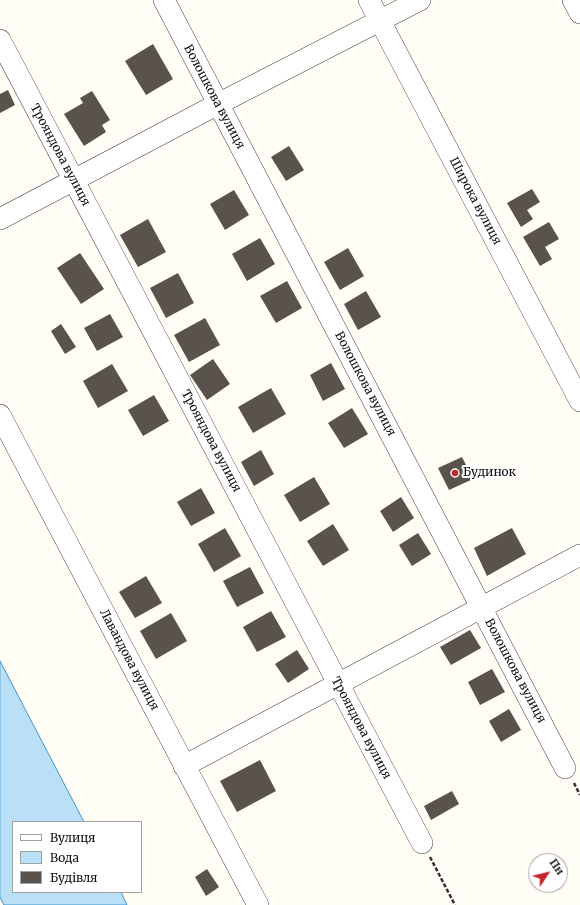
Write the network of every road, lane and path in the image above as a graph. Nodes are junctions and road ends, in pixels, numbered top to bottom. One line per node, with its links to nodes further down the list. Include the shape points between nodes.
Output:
1 (164, 0): 8 (street, Волошкова вулиця)
2 (369, 0): 6 (street, Широка вулиця)
3 (420, 0): 6 (street)
4 (573, 0): 5 (street)
5 (580, 13)
6 (380, 21): 8 (street); 11 (street, Широка вулиця)
7 (0, 40): 9 (street, Трояндова вулиця)
8 (218, 104): 9 (street); 14 (street, Волошкова вулиця)
9 (73, 180): 10 (street); 15 (street, Трояндова вулиця)
10 (0, 219)
11 (580, 402)
12 (0, 415): 16 (street, Лавандова вулиця)
13 (580, 555): 14 (street)
14 (481, 607): 15 (street); 17 (street, Волошкова вулиця)
15 (338, 684): 16 (street); 18 (street, Трояндова вулиця)
16 (184, 766): 19 (street, Лавандова вулиця)
17 (565, 768)
18 (422, 842): 20 (path)
19 (258, 905)
20 (455, 905)

